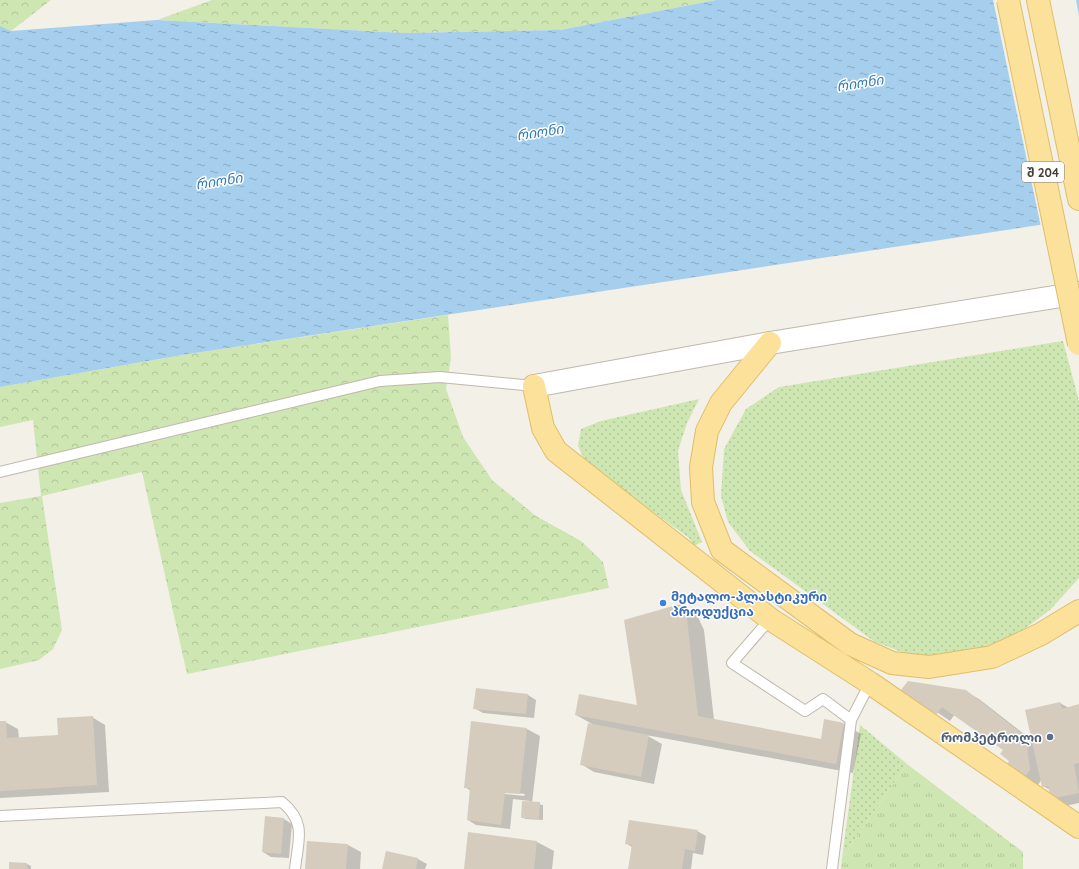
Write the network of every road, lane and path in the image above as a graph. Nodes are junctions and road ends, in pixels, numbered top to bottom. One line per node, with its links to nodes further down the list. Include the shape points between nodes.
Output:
1 (1008, 0): 6 (main road, შ 204, bridge)
2 (1038, 0): 3 (main road, შ 204)
3 (1079, 199)
4 (1079, 293): 5 (street)
5 (770, 343): 7 (street); 9 (main road, via 721,403 707,431 701,467 703,502 722,550 850,644 892,663 929,667 992,657 1041,634)
6 (1079, 344)
7 (534, 386): 8 (lane, via 440,376 380,381); 10 (main road, via 543,428 556,451)
8 (0, 472)
9 (1079, 611)
10 (770, 619): 11 (main road); 12 (lane, via 732,663 805,711 822,699)
11 (870, 683): 12 (lane); 14 (main road)
12 (851, 720): 16 (lane)
13 (0, 816): 15 (lane, via 282,802 293,812 300,827)
14 (1079, 827)
15 (295, 869)
16 (832, 869)

